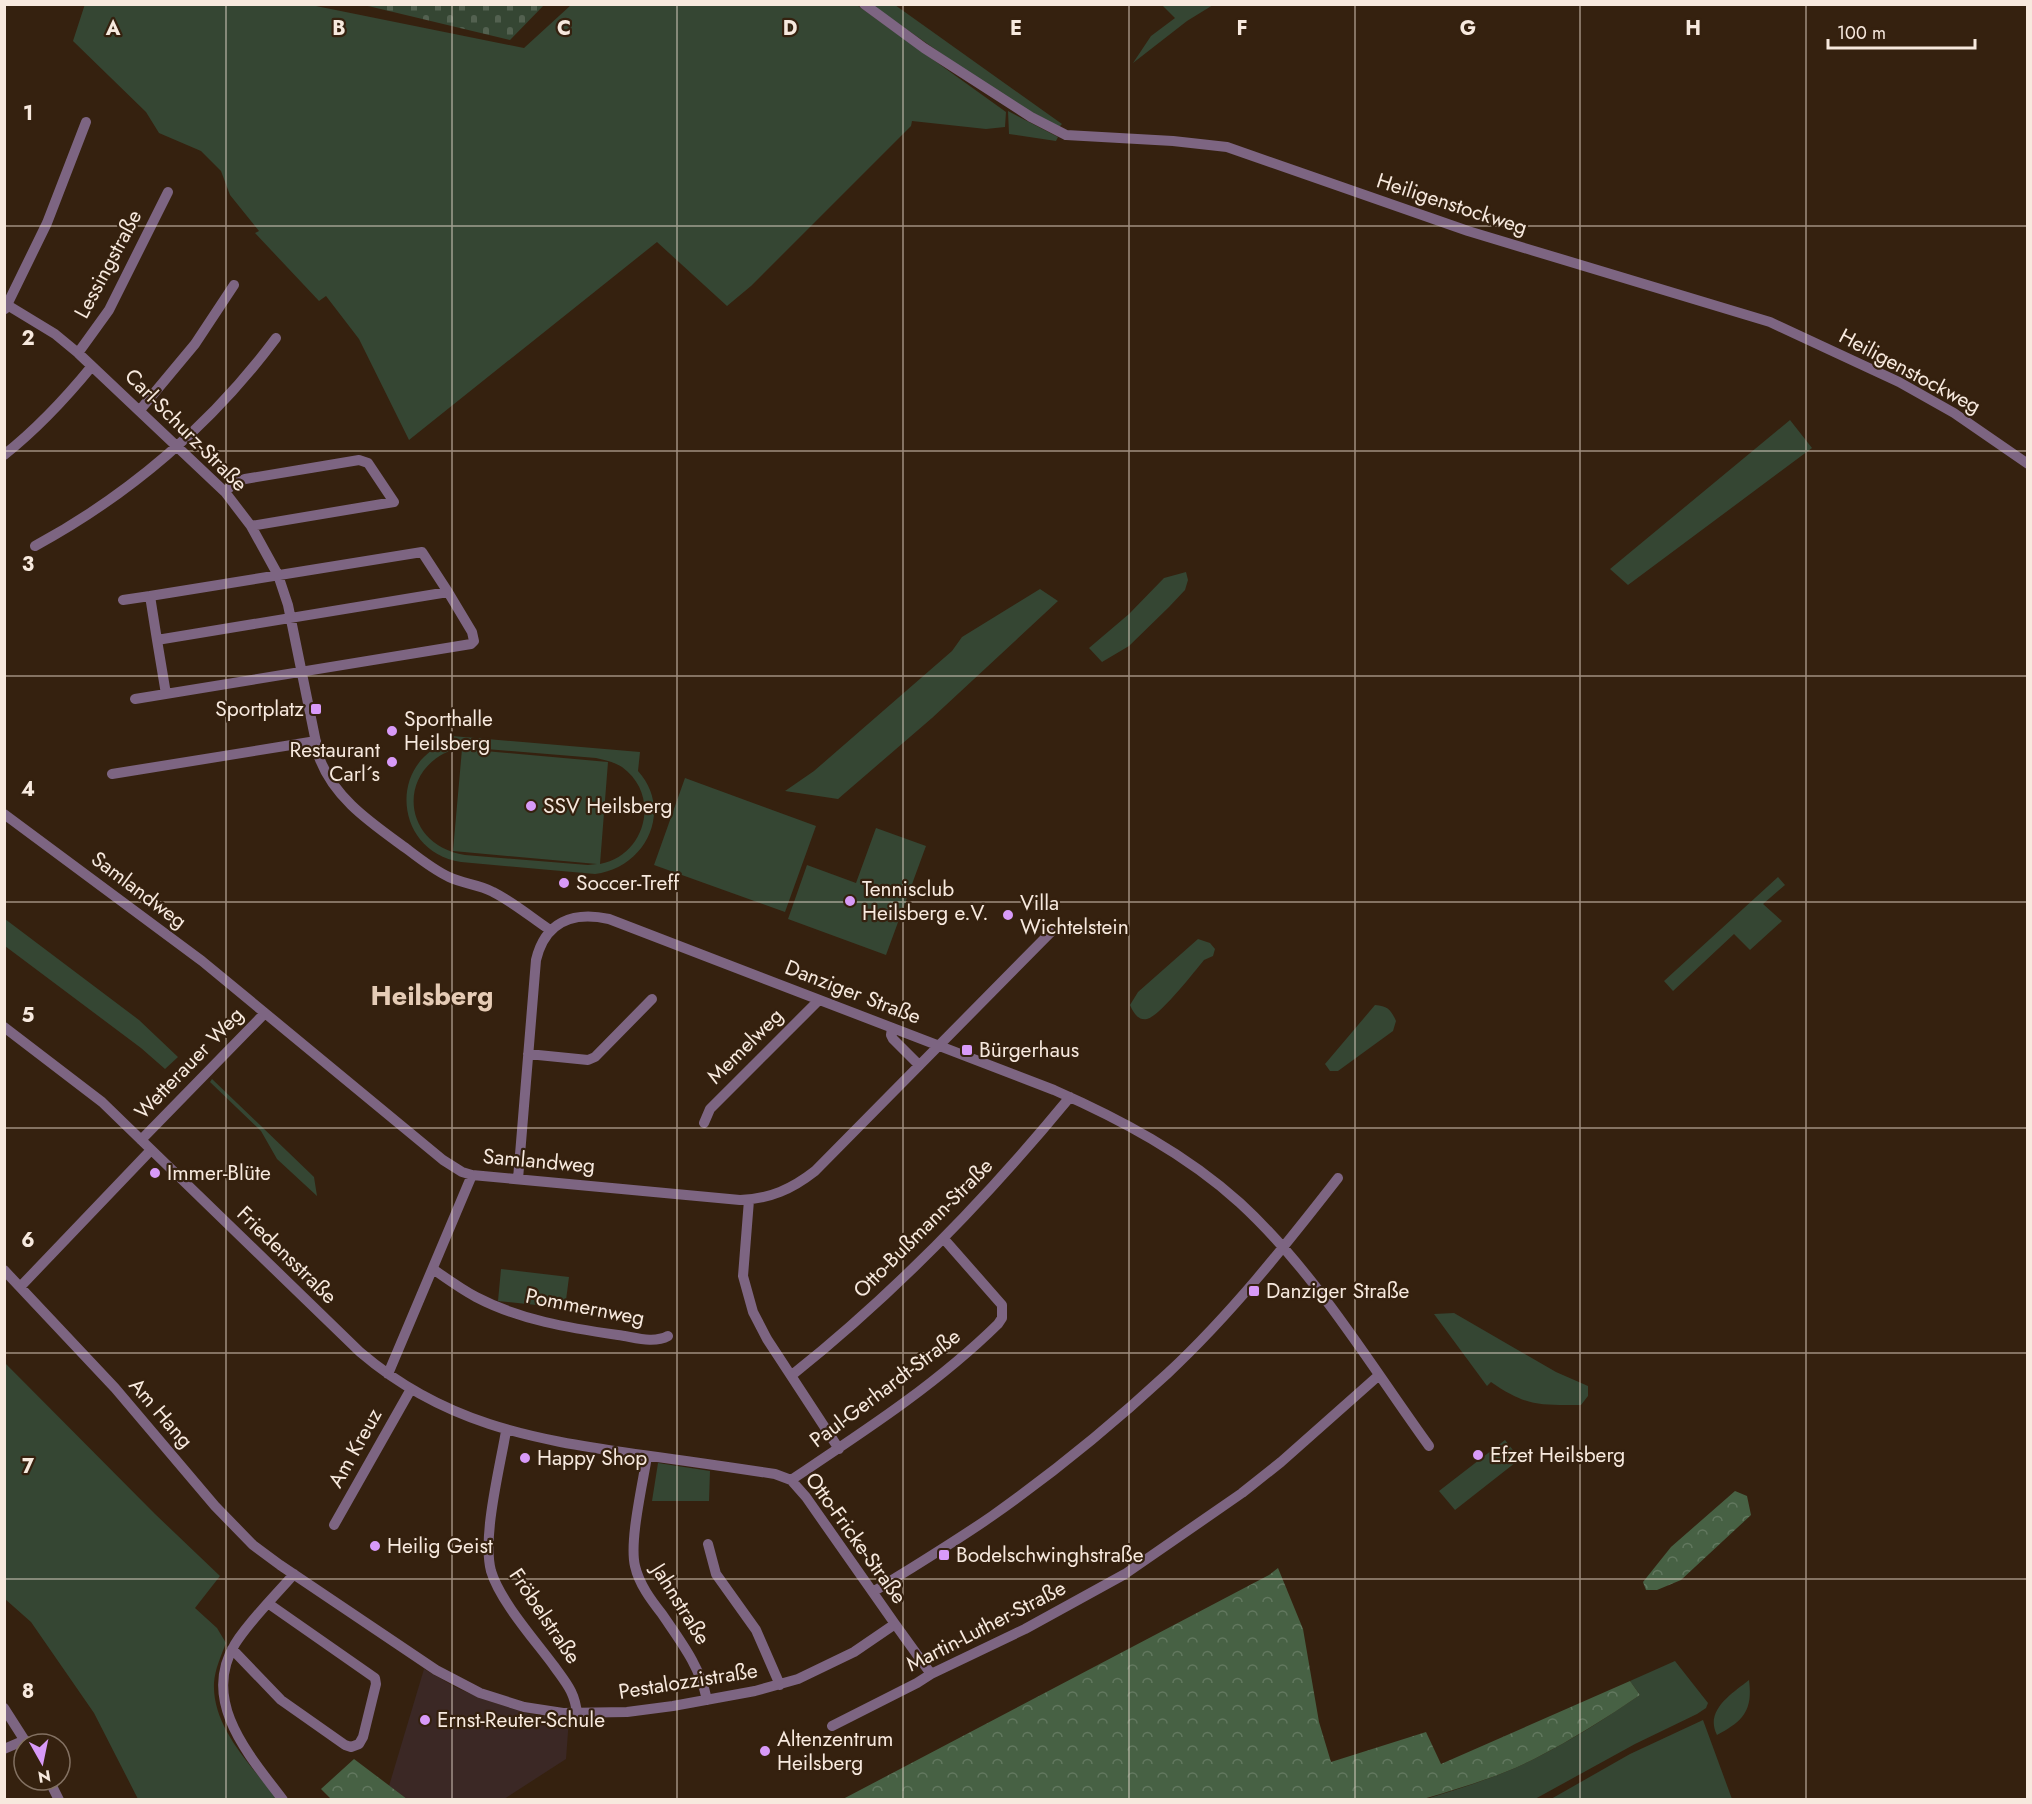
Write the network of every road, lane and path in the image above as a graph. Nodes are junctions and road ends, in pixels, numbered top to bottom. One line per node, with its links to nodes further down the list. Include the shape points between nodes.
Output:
1 (864, 4): 12 (street, Heiligenstockweg, via 1021,111 1066,135 1227,147 1468,231 1770,322 1899,382 1954,413)
2 (86, 122): 5 (street, via 47,224)
3 (168, 192): 7 (street, Lessingstraße, via 112,304)
4 (234, 285): 9 (street, via 195,344)
5 (5, 306): 7 (street, Carl-Schurz-Straße, via 55,334)
6 (276, 338): 10 (street, via 221,405)
7 (78, 353): 8 (street, Carl-Schurz-Straße)
8 (92, 366): 9 (street, Carl-Schurz-Straße); 11 (street, via 31,434)
9 (140, 410): 10 (street, Carl-Schurz-Straße)
10 (177, 445): 13 (street, Carl-Schurz-Straße); 15 (street, via 100,506)
11 (4, 455)
12 (2028, 464)
13 (225, 492): 14 (street, Carl-Schurz-Straße); 14 (street, via 245,479 359,460 371,466 394,502)
14 (251, 526): 16 (street, Carl-Schurz-Straße)
15 (35, 546)
16 (278, 576): 17 (street, via 423,552); 18 (street); 20 (street, Carl-Schurz-Straße)
17 (448, 592): 20 (street); 22 (street, via 472,632 471,644)
18 (150, 596): 19 (street); 21 (street)
19 (123, 600)
20 (292, 619): 21 (street); 22 (street, Carl-Schurz-Straße)
21 (157, 640): 23 (street)
22 (303, 671): 23 (street); 25 (street, Carl-Schurz-Straße)
23 (166, 694): 24 (street)
24 (135, 699)
25 (316, 741): 26 (street); 28 (street, Carl-Schurz-Straße, via 323,767 338,791 385,833 447,876 486,888)
26 (112, 774)
27 (4, 814): 32 (street, Samlandweg, via 202,961)
28 (550, 930): 31 (street, Danziger Straße, via 581,916 609,919); 36 (street, via 536,960)
29 (1050, 932): 35 (street, Samlandweg)
30 (652, 999): 36 (street, via 595,1057 588,1060)
31 (819, 1000): 34 (street, Danziger Straße); 39 (street, Memelweg, via 710,1109)
32 (265, 1013): 40 (street, Wetterauer Weg); 42 (street, Samlandweg, via 443,1160)
33 (4, 1027): 40 (street, Friedensstraße, via 91,1092)
34 (892, 1028): 35 (street, Danziger Straße); 37 (street, via 893,1039)
35 (939, 1046): 37 (street, Samlandweg); 38 (street, Danziger Straße)
36 (528, 1054): 44 (street)
37 (919, 1065): 45 (street, Samlandweg, via 805,1178 777,1194)
38 (1070, 1097): 46 (street, Otto-Bußmann-Straße); 47 (street, Danziger Straße, via 1196,1169 1238,1202)
39 (704, 1123)
40 (141, 1140): 41 (street, Friedensstraße)
41 (151, 1150): 50 (street, Wetterauer Weg); 52 (street, Friedensstraße, via 360,1352)
42 (471, 1175): 44 (street, Samlandweg); 48 (street)
43 (1338, 1178): 47 (street)
44 (518, 1179): 45 (street, Samlandweg)
45 (749, 1200): 53 (street, via 743,1256 745,1284 760,1326)
46 (944, 1239): 53 (street, Otto-Bußmann-Straße); 58 (street, Paul-Gerhardt-Straße, via 998,1299 1002,1318 944,1374)
47 (1283, 1247): 54 (street, Danziger Straße); 64 (street, via 1190,1351 1107,1427 991,1516)
48 (433, 1269): 51 (street, Pommernweg, via 476,1297 520,1315 565,1327 659,1341); 52 (street)
49 (4, 1270): 50 (street, Am Hang)
50 (21, 1286): 63 (street, Am Hang, via 236,1528)
51 (668, 1336)
52 (388, 1374): 55 (street, Friedensstraße)
53 (792, 1376): 58 (street)
54 (1378, 1376): 57 (street, Danziger Straße); 68 (street, Martin-Luther-Straße, via 1256,1482 1157,1553 1062,1610)
55 (411, 1389): 56 (street, Otto-Fricke-Straße, via 462,1415); 61 (street, Am Kreuz)
56 (506, 1431): 59 (street, Otto-Fricke-Straße); 72 (street, Fröbelstraße, via 490,1534 491,1568 502,1595 573,1693)
57 (1429, 1446)
58 (838, 1449): 60 (street, Paul-Gerhardt-Straße)
59 (647, 1456): 60 (street, Otto-Fricke-Straße, via 775,1474); 70 (street, Jahnstraße, via 634,1565 649,1596 693,1659)
60 (791, 1480): 64 (street, Otto-Fricke-Straße)
61 (334, 1526)
62 (708, 1544): 69 (street, via 716,1574 756,1630)
63 (294, 1574): 65 (street); 72 (street, Pestalozzistraße, via 459,1683 524,1707)
64 (873, 1592): 66 (street, Otto-Fricke-Straße)
65 (269, 1604): 67 (street); 67 (street, via 375,1678 359,1744 345,1745 289,1706)
66 (895, 1624): 68 (street, Otto-Fricke-Straße); 69 (street, Pestalozzistraße, via 836,1662)
67 (232, 1649): 75 (street, via 223,1683 231,1725)
68 (932, 1674): 73 (street, Martin-Luther-Straße)
69 (780, 1685): 70 (street, Pestalozzistraße)
70 (707, 1700): 72 (street, Pestalozzistraße, via 627,1712)
71 (4, 1708): 74 (street)
72 (577, 1714)
73 (832, 1726)
74 (20, 1732)
75 (283, 1800)

